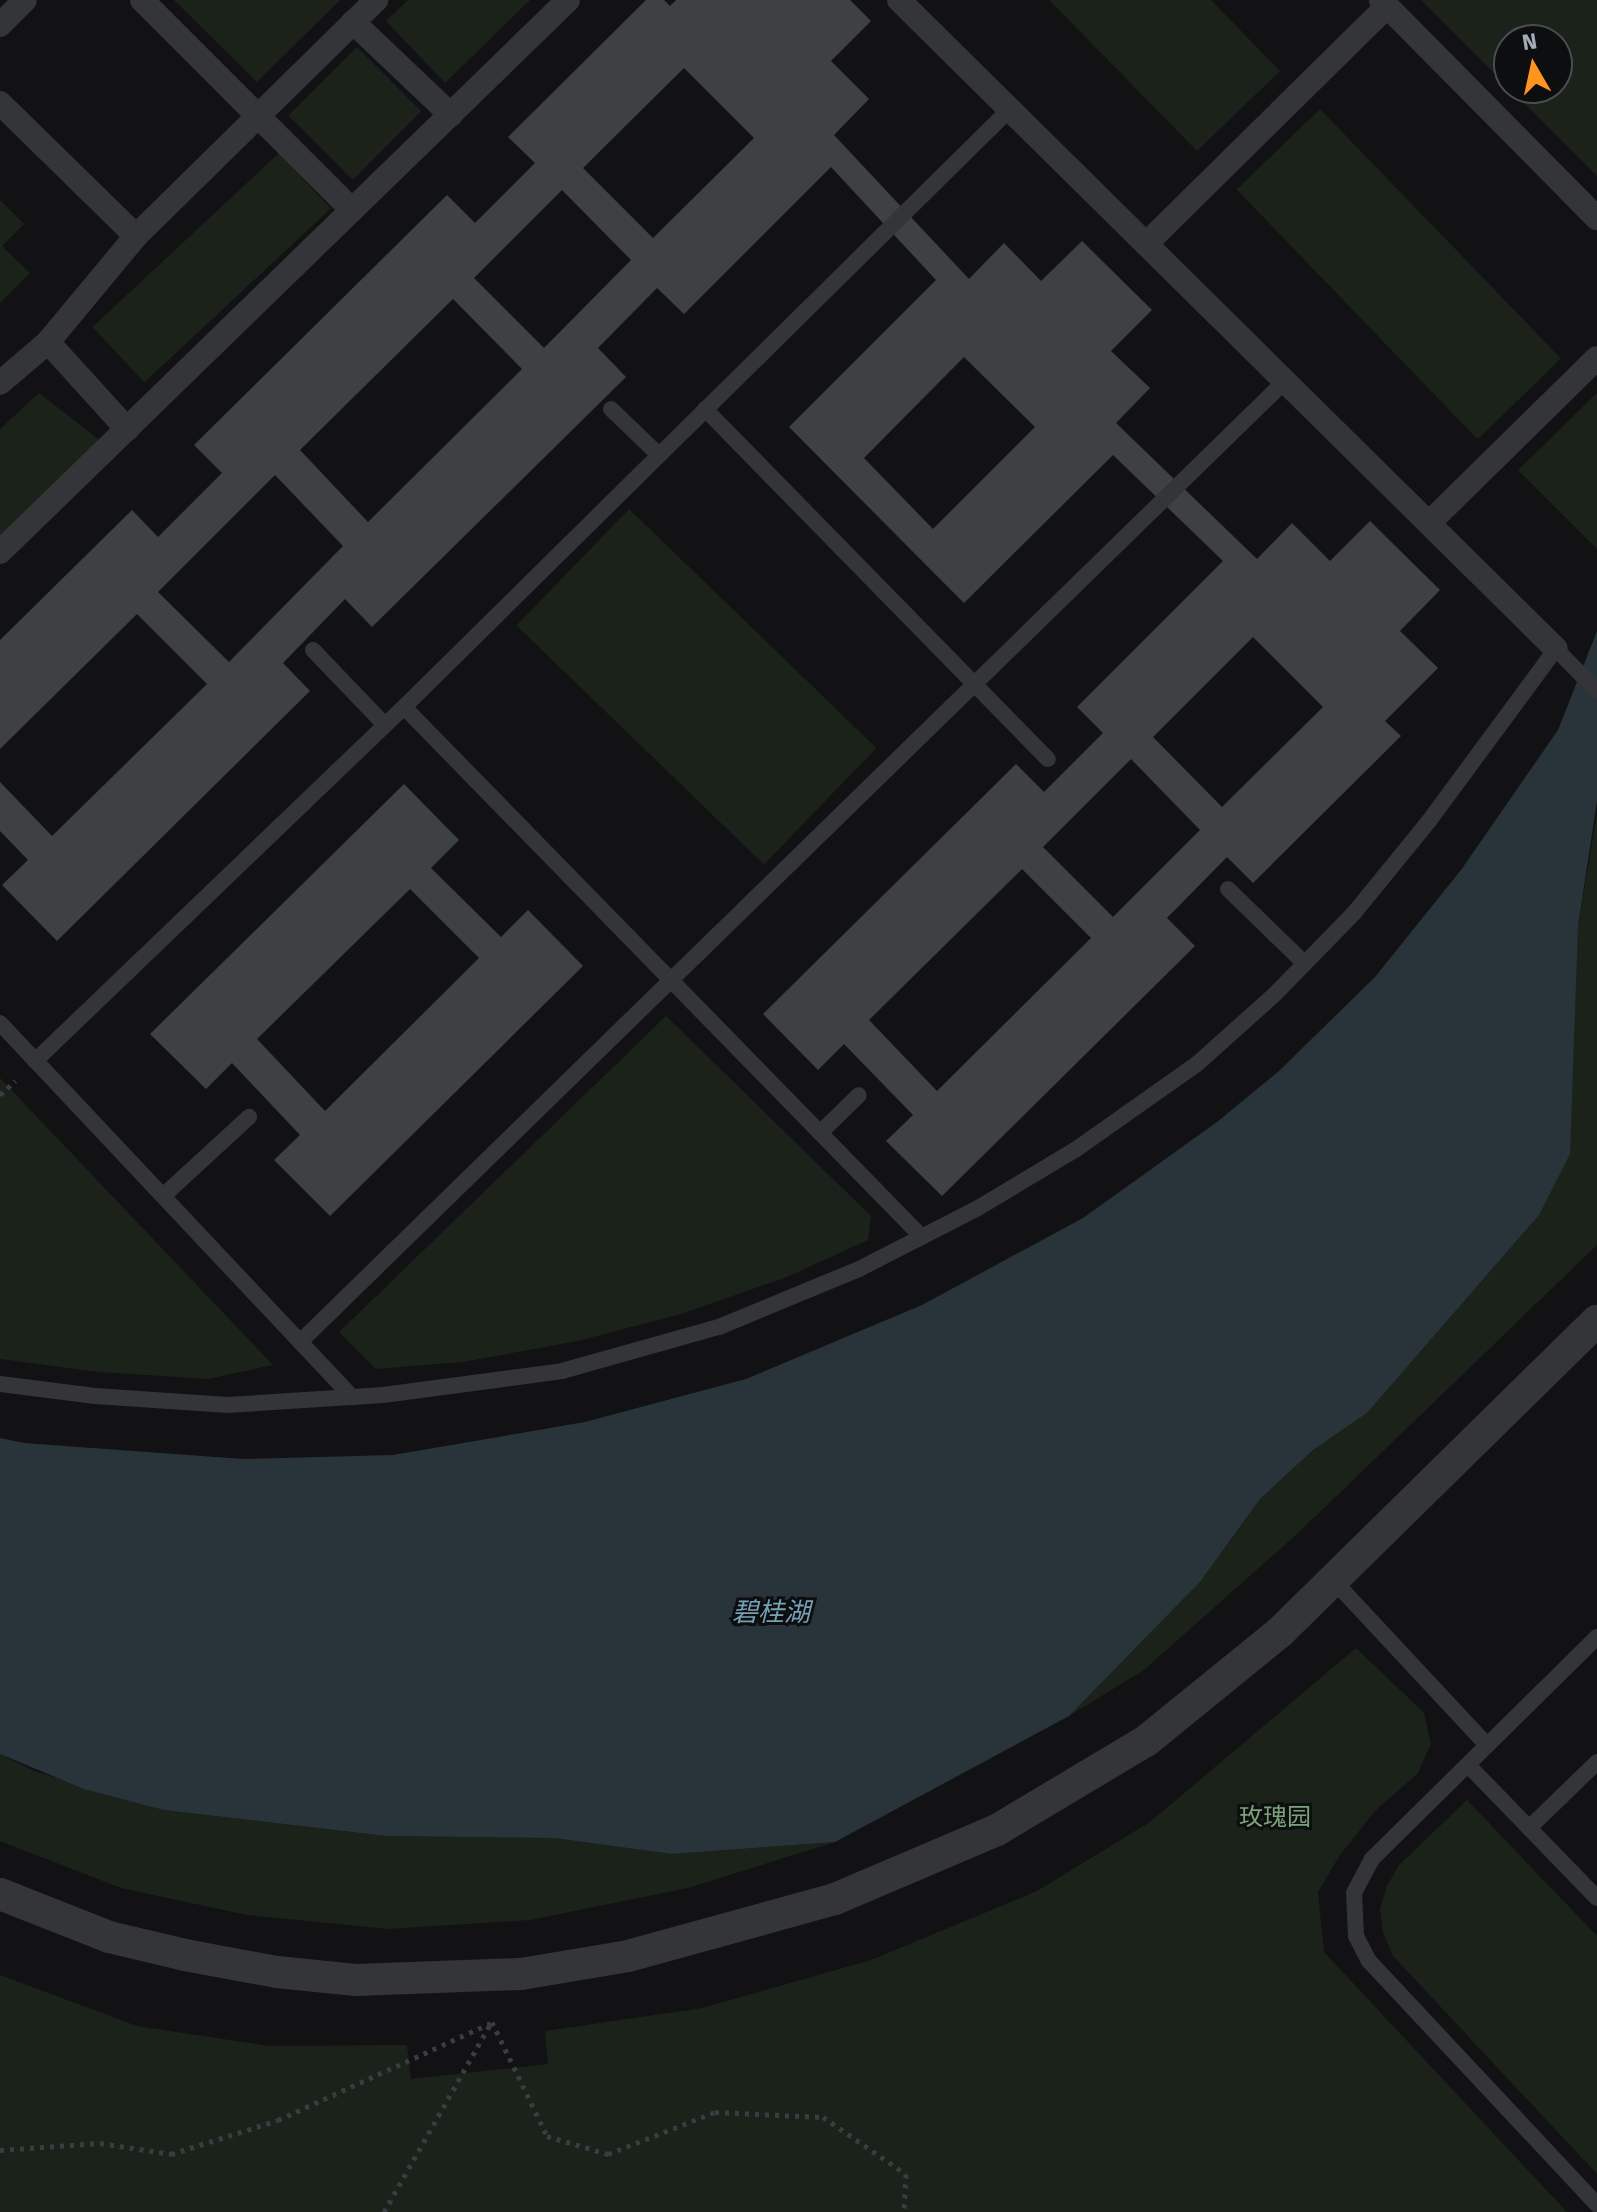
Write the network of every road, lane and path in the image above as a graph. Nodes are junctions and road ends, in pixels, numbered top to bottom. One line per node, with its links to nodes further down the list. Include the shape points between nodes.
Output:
1 (25, 0): 8 (street)
2 (142, 0): 11 (street)
3 (376, 0): 7 (street)
4 (568, 0): 12 (street)
5 (899, 0): 10 (street)
6 (1384, 3): 14 (street); 16 (street)
7 (353, 22): 11 (street); 12 (street)
8 (0, 25)
9 (0, 103): 15 (street)
10 (1010, 109): 16 (street); 22 (lane)
11 (259, 114): 13 (street); 15 (street)
12 (451, 115): 13 (street)
13 (352, 210): 23 (street)
14 (1597, 218)
15 (136, 236): 17 (street)
16 (1146, 244): 19 (street)
17 (48, 342): 20 (street); 23 (street)
18 (1597, 358): 25 (street)
19 (1285, 381): 25 (street); 29 (lane)
20 (0, 383)
21 (611, 409): 24 (lane)
22 (705, 409): 24 (lane); 29 (lane)
23 (127, 429): 26 (street)
24 (659, 455): 31 (lane)
25 (1429, 523): 27 (street)
26 (0, 552)
27 (1556, 649): 30 (lane); 35 (lane, via 1429,821)
28 (313, 650): 32 (lane)
29 (973, 684): 33 (lane); 36 (lane)
30 (1597, 691)
31 (404, 707): 32 (lane); 36 (lane)
32 (385, 725): 38 (lane)
33 (1048, 759)
34 (1228, 889): 35 (lane)
35 (1305, 964): 43 (lane, via 1185,1072 1075,1150)
36 (671, 980): 41 (lane); 45 (lane)
37 (0, 1023): 38 (lane)
38 (35, 1061): 42 (lane)
39 (859, 1095): 41 (lane)
40 (249, 1117): 42 (lane)
41 (820, 1133): 43 (lane)
42 (163, 1196): 45 (lane)
43 (922, 1237): 47 (lane, via 859,1269 677,1339 562,1371)
44 (1597, 1321): 48 (street)
45 (300, 1342): 47 (lane)
46 (0, 1384): 47 (lane, via 228,1405)
47 (352, 1397)
48 (1333, 1580): 50 (lane); 54 (street, via 1280,1632 1146,1741 997,1830 835,1899 628,1956 521,1974 356,1980 170,1952 109,1937)
49 (1597, 1637): 50 (lane)
50 (1487, 1745): 52 (lane)
51 (1597, 1762): 53 (lane)
52 (1468, 1765): 53 (lane); 58 (lane, via 1372,1859 1354,1893 1356,1936 1369,1961)
53 (1529, 1828): 55 (lane)
54 (0, 1894)
55 (1597, 1898)
56 (492, 2022): 57 (path, via 278,2120 171,2154 100,2143); 59 (path); 60 (path, via 547,2136 608,2154 715,2112 823,2117 906,2174)
57 (0, 2150)
58 (1597, 2205)
59 (384, 2212)
60 (904, 2212)

